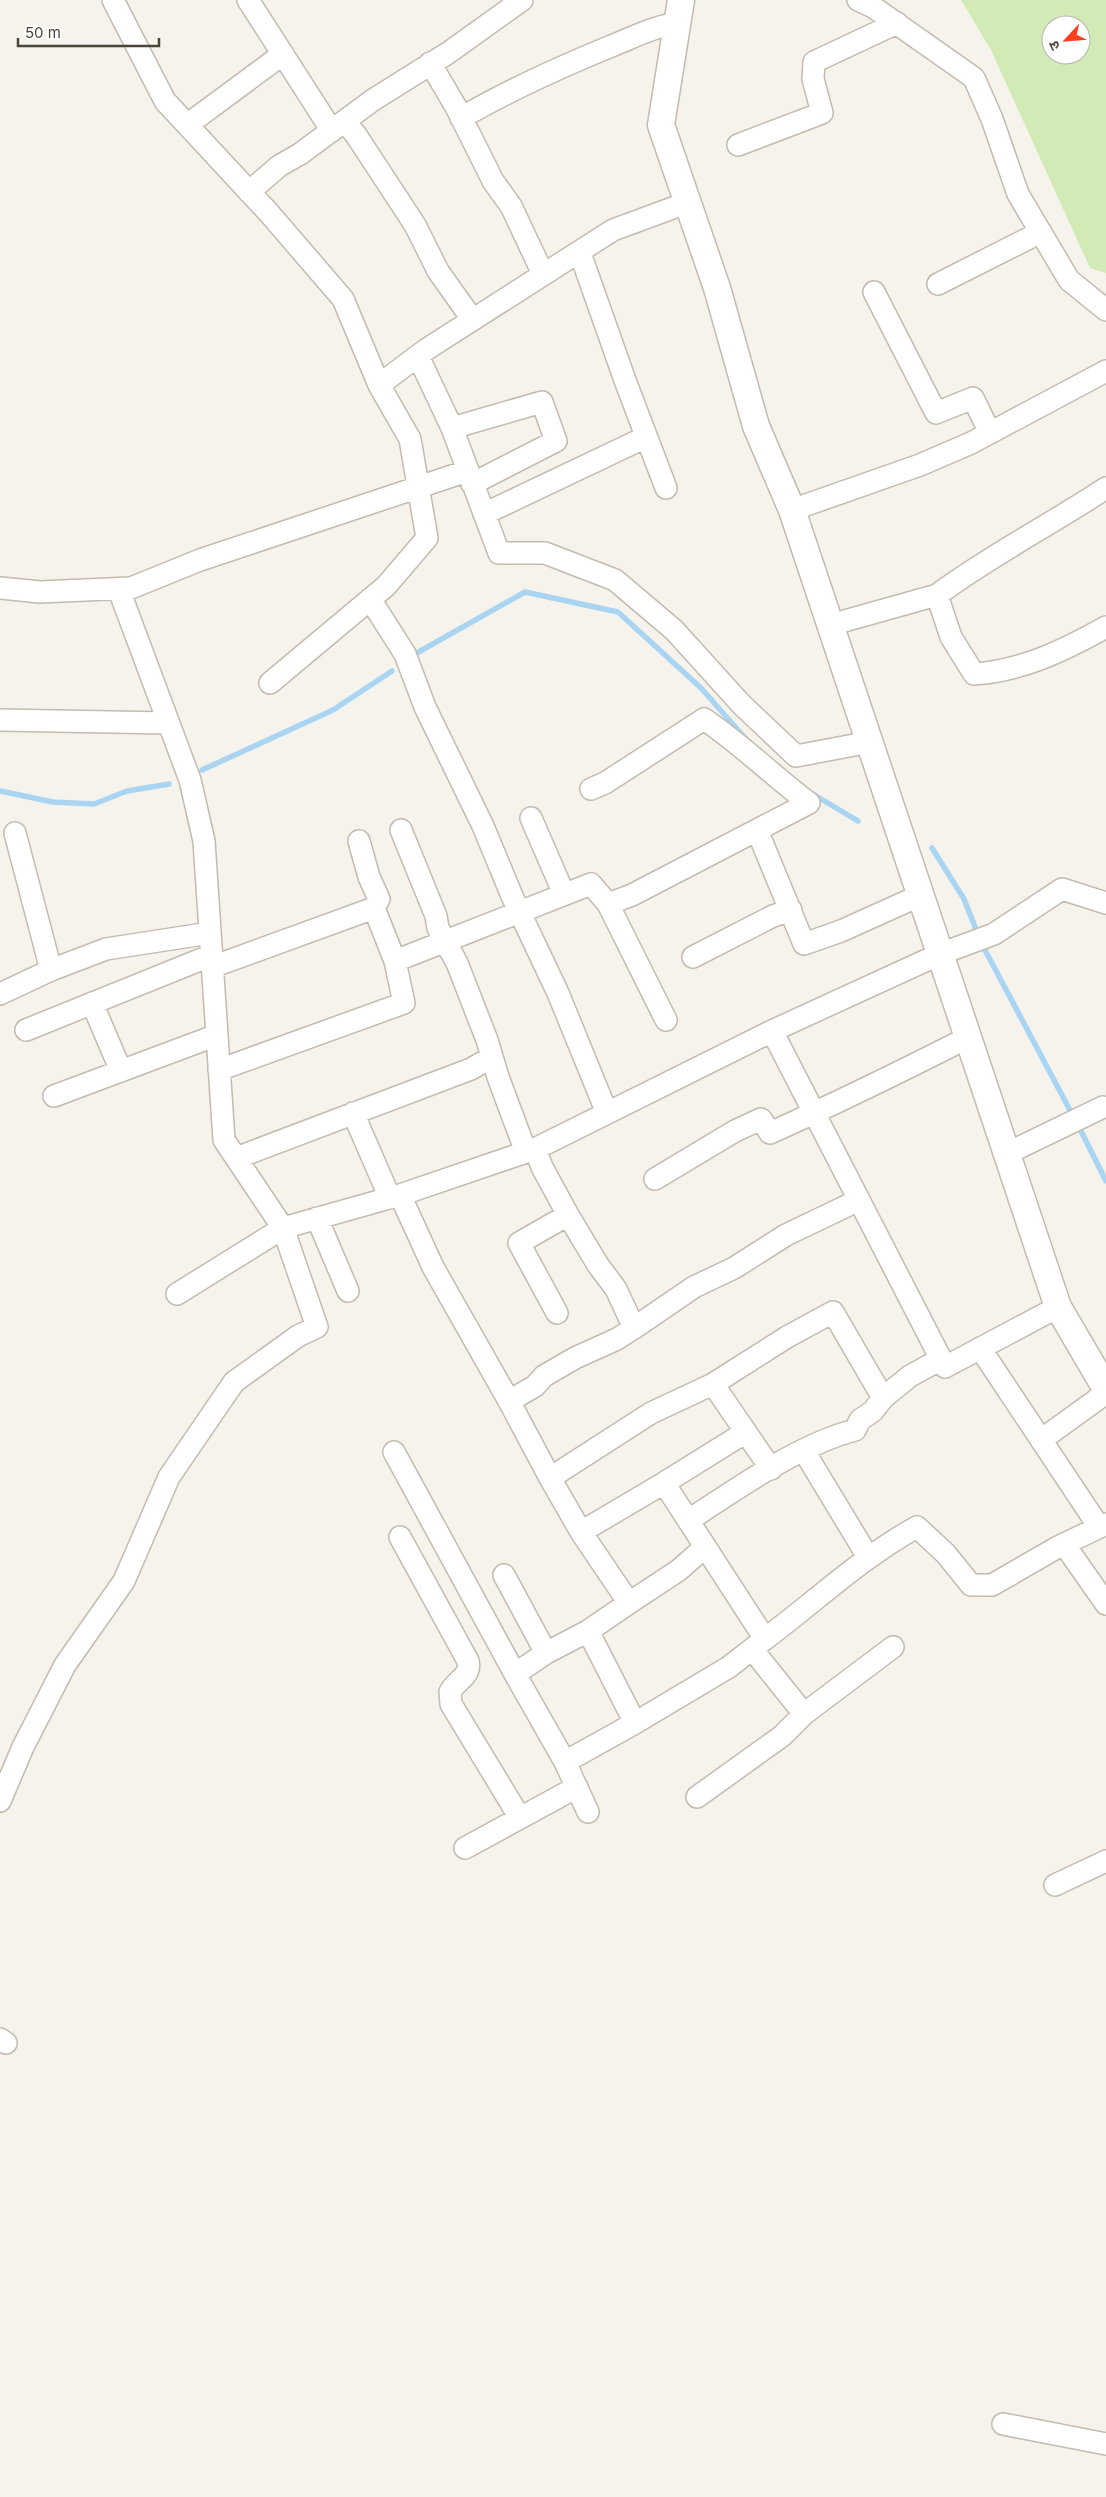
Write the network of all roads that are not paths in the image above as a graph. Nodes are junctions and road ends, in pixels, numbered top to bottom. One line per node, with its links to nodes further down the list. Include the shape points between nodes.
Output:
1 (113, 0): 10 (street, via 165,101)
2 (248, 0): 7 (street)
3 (522, 0): 8 (street)
4 (858, 0): 6 (street)
5 (679, 11): 9 (street, via 482,104); 14 (street, via 661,125)
6 (897, 24): 12 (street, via 814,62 813,79 822,113); 15 (street, via 974,78 1018,194)
7 (283, 54): 10 (street); 11 (street)
8 (430, 63): 9 (street); 11 (street)
9 (461, 118): 17 (street, via 493,181 514,213)
10 (187, 125): 13 (street)
11 (338, 126): 13 (street, via 279,166); 21 (street, via 356,135 415,225 438,271)
12 (738, 145)
13 (249, 192): 24 (street, via 343,299)
14 (689, 202): 16 (street, via 612,230); 32 (street, via 756,426)
15 (1041, 232): 18 (street); 20 (street, via 1069,280)
16 (580, 253): 17 (street); 27 (street)
17 (543, 274): 21 (street)
18 (938, 284)
19 (874, 292): 26 (street, via 936,413 973,398)
20 (1106, 310)
21 (472, 320): 22 (street)
22 (418, 356): 24 (street); 25 (street)
23 (1106, 370): 26 (street)
24 (379, 385): 29 (street, via 410,439)
25 (452, 428): 28 (street); 28 (street, via 542,402 556,441)
26 (990, 433): 32 (street, via 920,465)
27 (646, 437): 30 (street); 33 (street)
28 (470, 478): 29 (street); 33 (street)
29 (418, 488): 35 (street); 37 (street, via 427,538 386,586)
30 (666, 488)
31 (1106, 488): 36 (street, via 975,567)
32 (792, 510): 38 (street)
33 (484, 514): 43 (street, via 499,553 545,553 615,580 674,630 742,705 796,756)
34 (0, 588): 35 (street, via 40,592)
35 (119, 590): 42 (street)
36 (937, 595): 38 (street); 39 (street, via 951,637 974,674 999,673 1024,665 1076,644)
37 (370, 599): 40 (street); 56 (street, via 405,654 425,707 483,826)
38 (830, 625): 43 (street)
39 (1106, 627)
40 (270, 683)
41 (0, 720): 42 (street)
42 (167, 723): 57 (street, via 190,780 204,840)
43 (870, 742): 51 (street)
44 (591, 789): 47 (street, via 704,719 809,803)
45 (530, 818): 50 (street)
46 (402, 830): 58 (street)
47 (758, 830): 53 (street, via 632,895); 55 (street)
48 (15, 833): 63 (street)
49 (359, 841): 54 (street, via 379,899)
50 (564, 894): 53 (street, via 591,884); 56 (street)
51 (921, 895): 55 (street, via 804,944); 59 (street)
52 (1106, 903): 59 (street, via 1062,889 994,934)
53 (608, 904): 66 (street)
54 (374, 908): 61 (street); 62 (street)
55 (791, 910): 60 (street, via 772,916)
56 (520, 912): 58 (street); 77 (street)
57 (210, 933): 61 (street); 63 (street, via 122,946)
58 (445, 941): 62 (street); 71 (street, via 458,963)
59 (940, 954): 68 (street); 70 (street)
60 (693, 957)
61 (212, 961): 65 (street); 69 (street)
62 (395, 961): 72 (street, via 404,1002)
63 (51, 970): 64 (street)
64 (0, 994)
65 (92, 1003): 67 (street); 73 (street)
66 (666, 1020)
67 (26, 1030)
68 (772, 1030): 77 (street); 78 (street)
69 (217, 1034): 72 (street); 73 (street)
70 (967, 1038): 78 (street); 80 (street)
71 (492, 1057): 76 (street, via 471,1069); 79 (street)
72 (219, 1070): 81 (street, via 224,1140)
73 (121, 1071): 74 (street)
74 (54, 1096)
75 (1103, 1107): 80 (street)
76 (354, 1113): 81 (street); 83 (street)
77 (607, 1113): 79 (street)
78 (815, 1114): 82 (street, via 770,1133 761,1119); 84 (street)
79 (530, 1151): 83 (street); 85 (street)
80 (1006, 1154): 90 (street)
81 (236, 1158): 87 (street)
82 (655, 1179)
83 (395, 1196): 86 (street); 98 (street)
84 (859, 1200): 92 (street, via 786,1235 734,1268 694,1287); 94 (street)
85 (568, 1215): 91 (street, via 518,1243); 92 (street, via 616,1289)
86 (317, 1218): 87 (street); 88 (street)
87 (283, 1228): 89 (street); 126 (street, via 317,1327 298,1336 234,1382 169,1477 124,1581 65,1665 23,1747)
88 (348, 1291)
89 (177, 1294)
90 (1058, 1307): 93 (street); 96 (street)
91 (557, 1313)
92 (634, 1328): 98 (street, via 544,1376 535,1386)
93 (980, 1348): 94 (street, via 945,1366); 100 (street)
94 (941, 1358): 97 (street, via 910,1376)
95 (713, 1384): 97 (street, via 833,1312); 99 (street); 104 (street, via 651,1413)
96 (1106, 1391): 100 (street)
97 (884, 1398): 101 (street, via 874,1411 860,1420 855,1430)
98 (509, 1401): 104 (street)
99 (746, 1432): 103 (street); 105 (street)
100 (1041, 1440): 107 (street)
101 (804, 1451): 103 (street); 112 (street)
102 (394, 1452): 120 (street)
103 (772, 1469): 106 (street)
104 (550, 1478): 108 (street)
105 (664, 1483): 106 (street); 108 (street)
106 (689, 1520): 111 (street)
107 (1103, 1526): 110 (street)
108 (581, 1532): 114 (street)
109 (400, 1537): 128 (street, via 468,1661 467,1674 450,1692 452,1704)
110 (1064, 1544): 112 (street, via 992,1585 971,1585 946,1554 917,1527); 115 (street)
111 (705, 1547): 114 (street, via 679,1570); 117 (street)
112 (868, 1557): 117 (street)
113 (504, 1575): 119 (street)
114 (629, 1602): 116 (street)
115 (1106, 1604)
116 (588, 1631): 119 (street); 122 (street)
117 (759, 1644): 121 (street); 122 (street, via 730,1667)
118 (892, 1647): 121 (street)
119 (546, 1653): 120 (street)
120 (516, 1674): 123 (street)
121 (804, 1714): 125 (street, via 782,1736)
122 (635, 1723): 123 (street)
123 (565, 1762): 124 (street)
124 (577, 1787): 127 (street); 128 (street)
125 (697, 1796)
126 (0, 1801)
127 (588, 1812)
128 (520, 1818): 129 (street)
129 (465, 1848)
130 (1106, 1861): 131 (street)
131 (1055, 1885)
132 (1003, 2424): 133 (street)
133 (1106, 2444)

